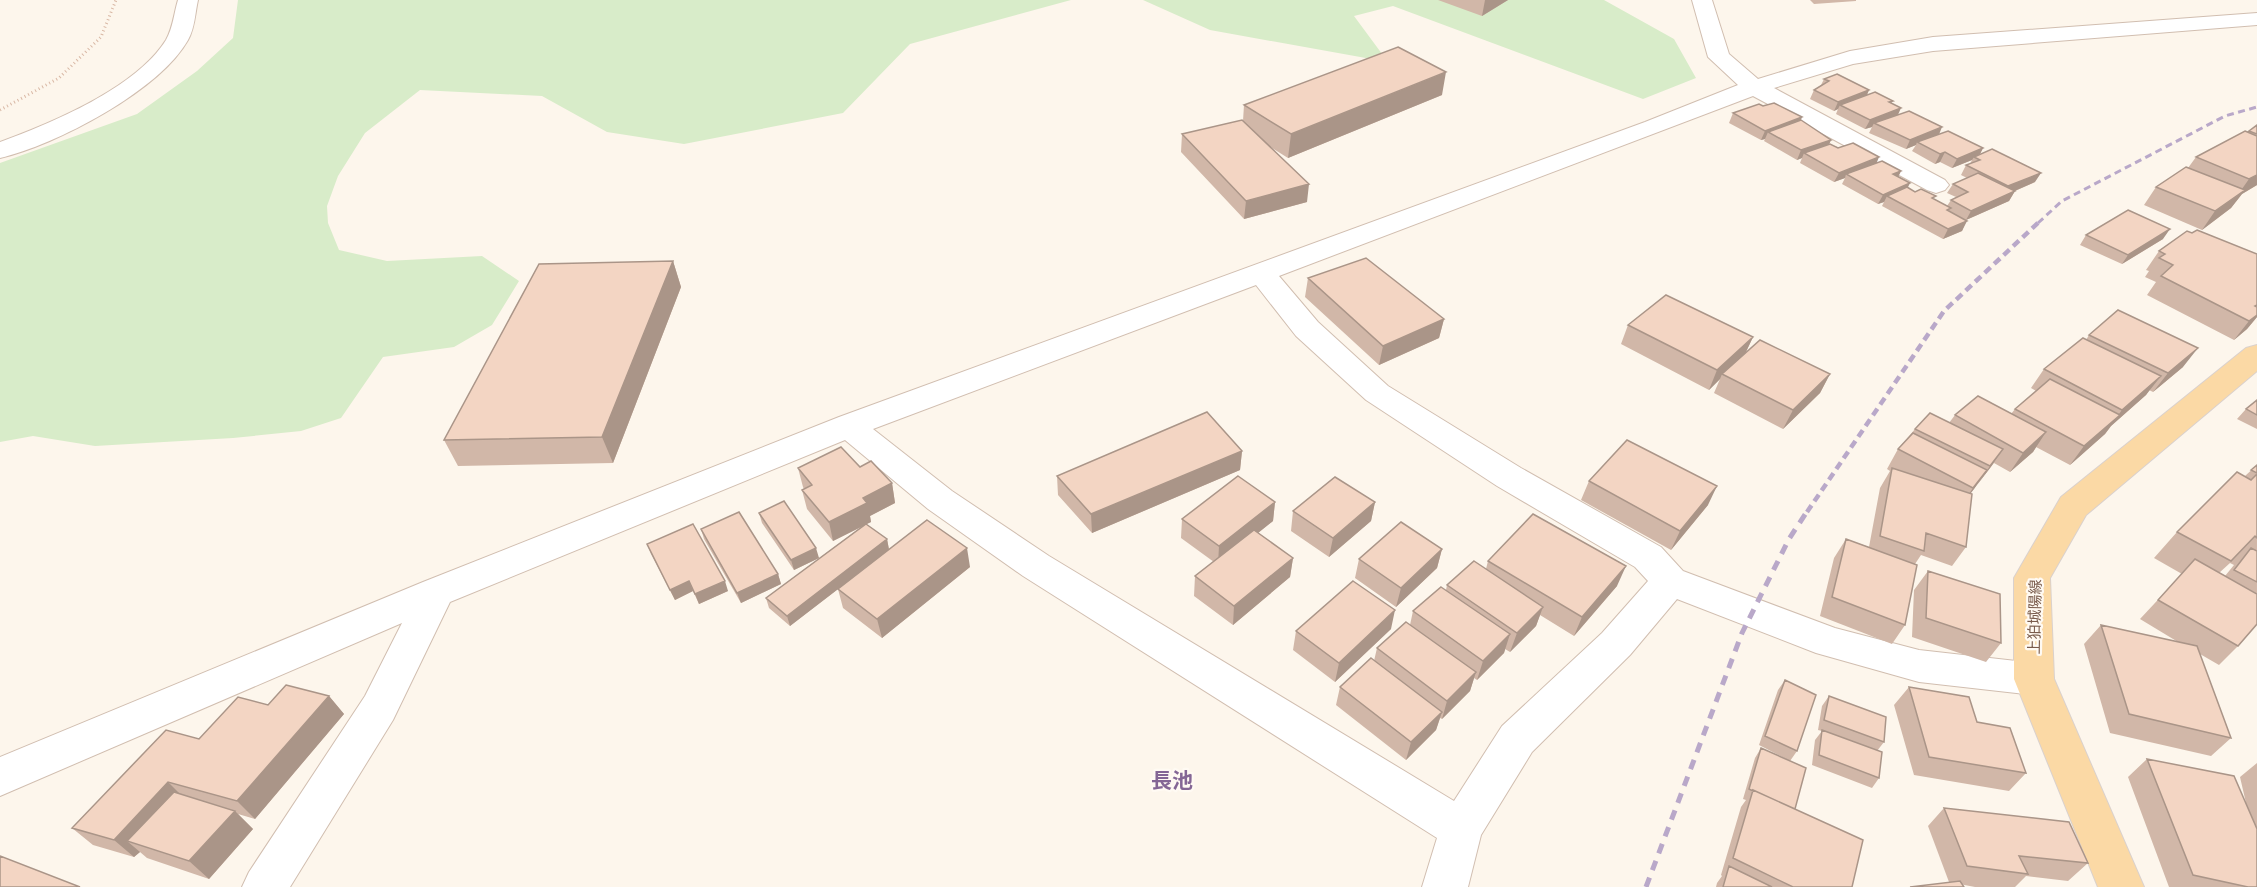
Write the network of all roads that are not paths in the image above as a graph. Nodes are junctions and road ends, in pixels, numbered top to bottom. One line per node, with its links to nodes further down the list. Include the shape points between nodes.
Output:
1 (188, 0): 5 (street, via 177,40 142,75 68,122)
2 (1702, 0): 4 (street, via 1719,57)
3 (2257, 19): 4 (street, via 1934,44 1850,58)
4 (1754, 87): 6 (street); 7 (street)
5 (0, 151)
6 (1936, 186)
7 (1262, 273): 9 (street); 10 (street, via 1307,329 1377,393 1509,477 1648,556)
8 (2257, 355): 12 (main road, 上狛城陽線, via 2073,506 2032,578)
9 (850, 425): 11 (street); 14 (street, via 940,500 1036,566)
10 (1670, 581): 12 (street, via 1830,642 1908,663); 14 (street, via 1616,644 1516,740)
11 (436, 591): 13 (street); 15 (street, via 379,708)
12 (2034, 679): 17 (main road, 上狛城陽線)
13 (0, 777)
14 (1461, 829): 16 (street)
15 (275, 885)
16 (1445, 887)
17 (2121, 887)

